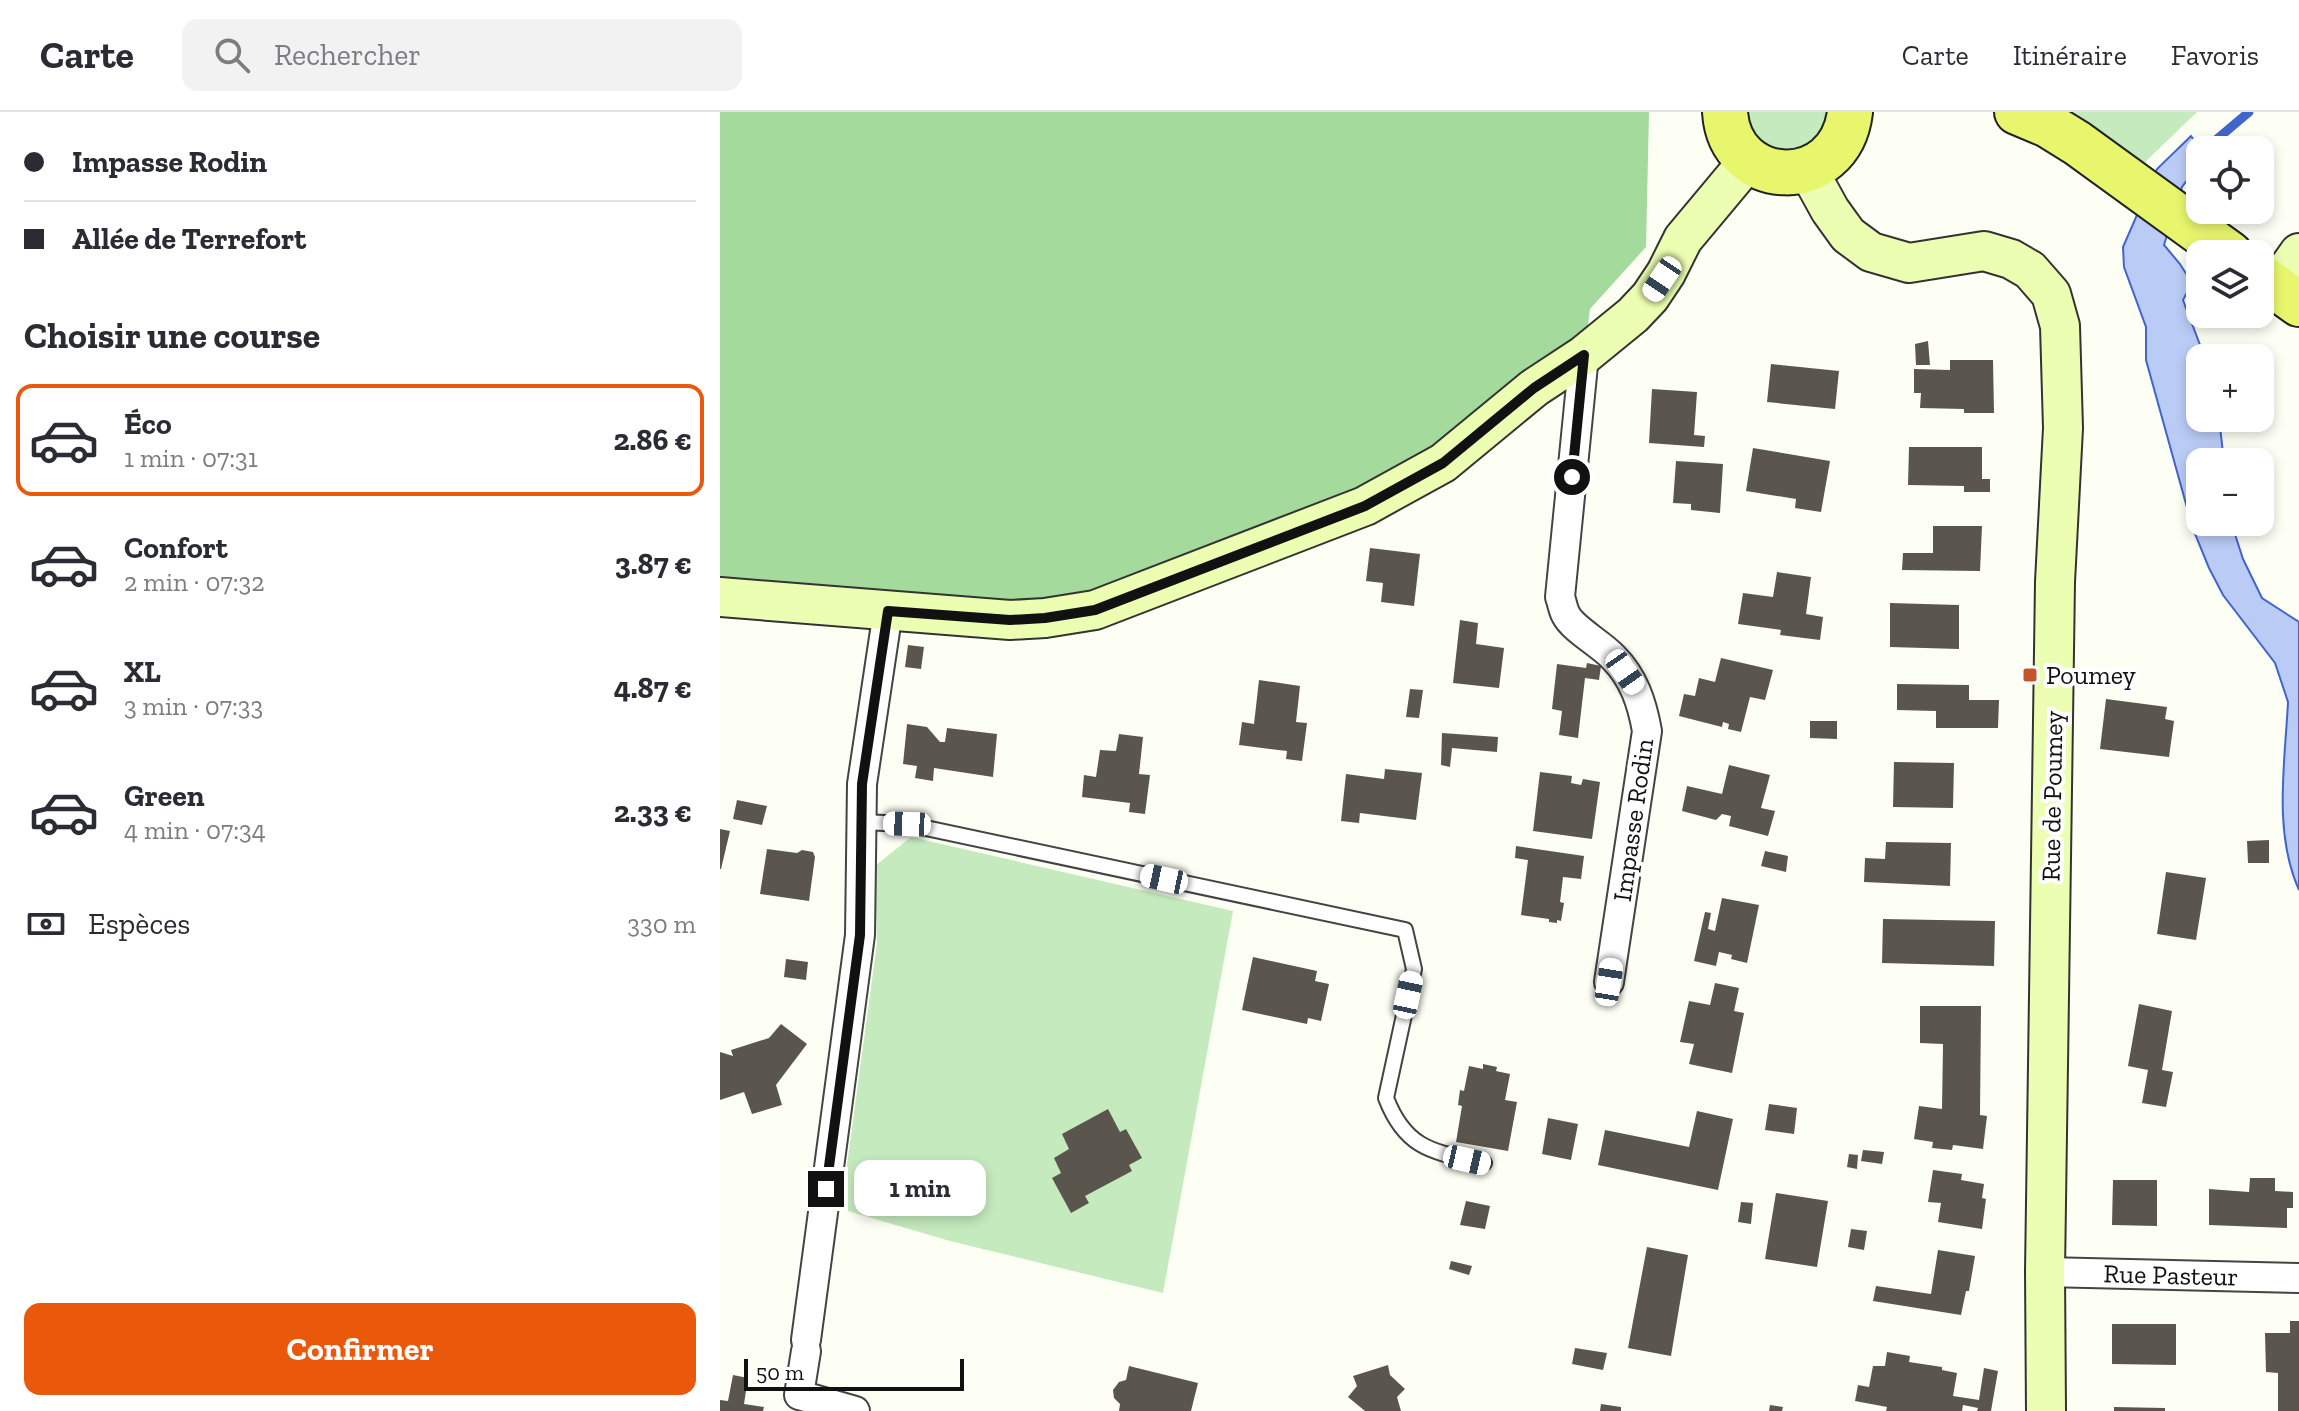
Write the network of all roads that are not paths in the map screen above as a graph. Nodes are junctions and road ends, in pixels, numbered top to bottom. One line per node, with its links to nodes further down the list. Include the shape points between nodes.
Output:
1 (1725, 112): 4 (main road, via 1729,133)
2 (2017, 112): 6 (main road, via 2077,143)
3 (1858, 116): 5 (main road, via 1834,152)
4 (1749, 160): 5 (main road, via 1777,172); 7 (street, via 1683,239 1650,297)
5 (1808, 170): 13 (street, Rue de Poumey, via 1848,235 1871,252 1909,263 1984,251 2011,259 2030,270 2051,294 2060,326 2063,428 2055,582)
6 (2211, 240)
7 (1584, 355): 9 (street, via 1534,388 1443,463 1398,489 1095,610 1010,620); 11 (street, Impasse Rodin, via 1560,597 1565,615 1616,659 1635,686 1647,731)
8 (720, 597): 9 (street)
9 (888, 611): 10 (street)
10 (861, 822): 12 (lane, via 907,824 1405,930 1414,969 1386,1098 1405,1134 1422,1146); 15 (street, via 860,935 799,1395)
11 (1609, 982)
12 (1484, 1163)
13 (2045, 1272): 14 (street, Rue Pasteur); 16 (street, Rue de Poumey)
14 (2299, 1278)
15 (855, 1411)
16 (2046, 1411)

